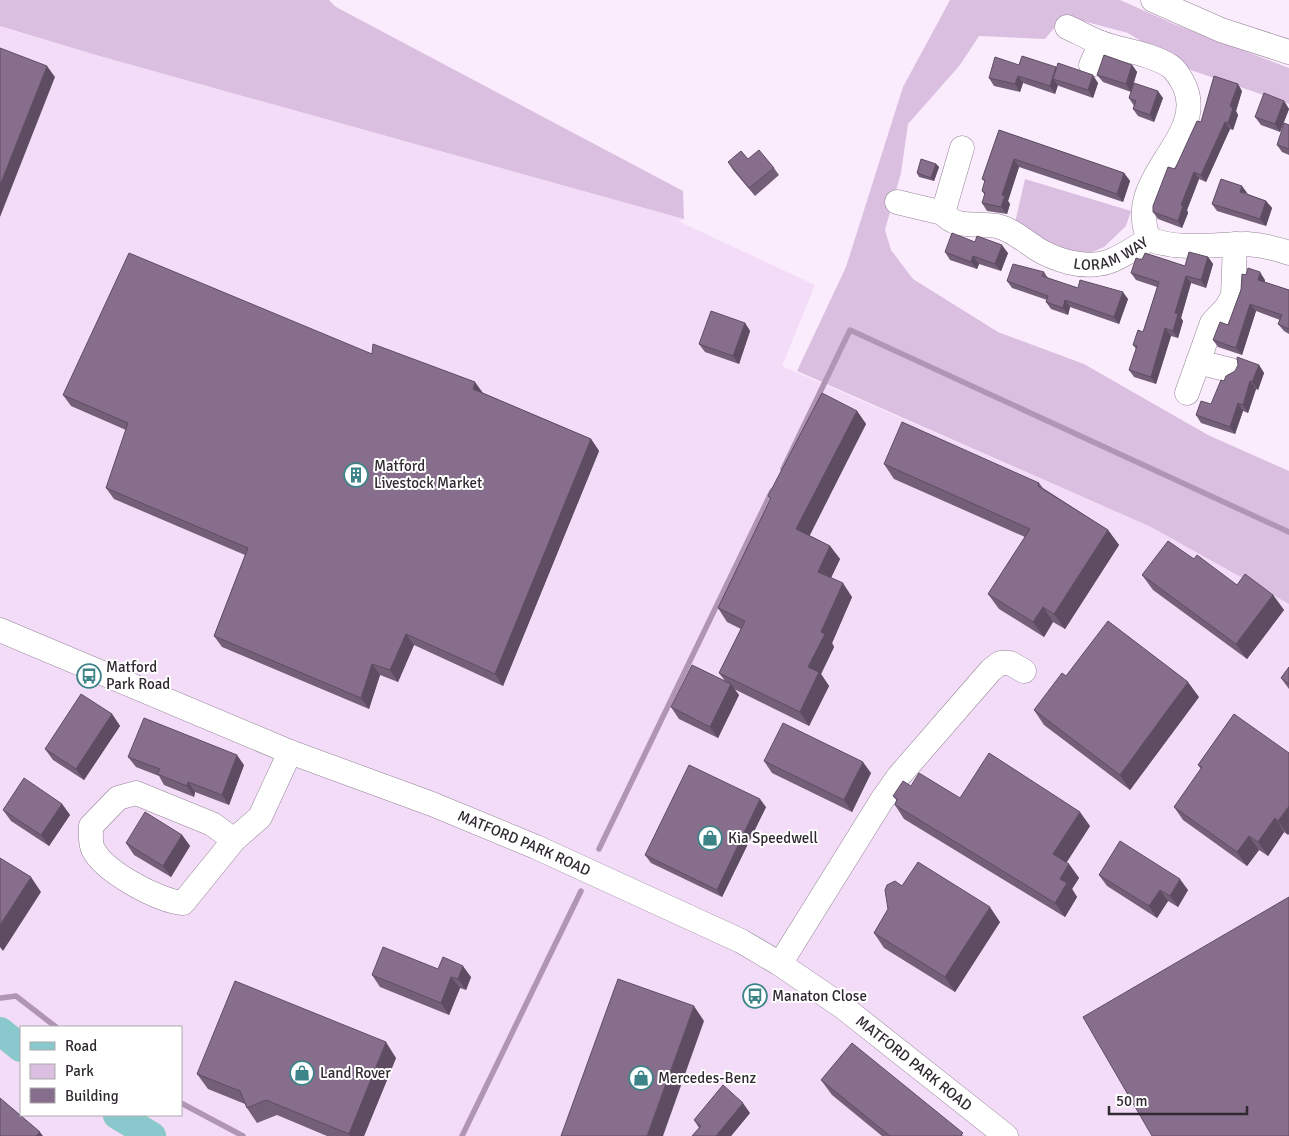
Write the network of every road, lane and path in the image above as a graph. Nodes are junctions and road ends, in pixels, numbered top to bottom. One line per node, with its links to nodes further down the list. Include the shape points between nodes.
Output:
1 (1153, 0): 4 (street, via 1221,30)
2 (1067, 27): 3 (street)
3 (1101, 43): 5 (street); 9 (street, via 1138,52 1170,66 1180,77 1189,100 1188,115 1181,133 1152,178 1145,197 1145,230)
4 (1289, 52)
5 (1091, 65)
6 (962, 148): 8 (street)
7 (897, 202): 8 (street, LORAM WAY)
8 (943, 213): 9 (street, LORAM WAY, via 946,218 961,224 1007,229 1044,253 1084,266 1109,263)
9 (1149, 238): 10 (street, LORAM WAY, via 1156,242 1196,246)
10 (1235, 244): 11 (street, LORAM WAY); 12 (street, via 1233,296 1212,323)
11 (1289, 253)
12 (1198, 362): 13 (street); 14 (street)
13 (1230, 370)
14 (1187, 393)
15 (0, 630): 17 (street, MATFORD PARK ROAD)
16 (1024, 671): 19 (street, via 1010,663 1000,663 991,670 899,776)
17 (290, 752): 18 (street, via 260,816); 19 (street, MATFORD PARK ROAD, via 432,804 536,847 741,941)
18 (234, 840): 18 (street, via 212,824 136,794 118,798 91,826 92,846 97,856 138,885 172,902 183,903)
19 (780, 964): 24 (street, MATFORD PARK ROAD, via 874,1030)
20 (0, 1031): 21 (main road)
21 (20, 1047)
22 (120, 1116): 23 (main road)
23 (152, 1136)
24 (1006, 1136)

